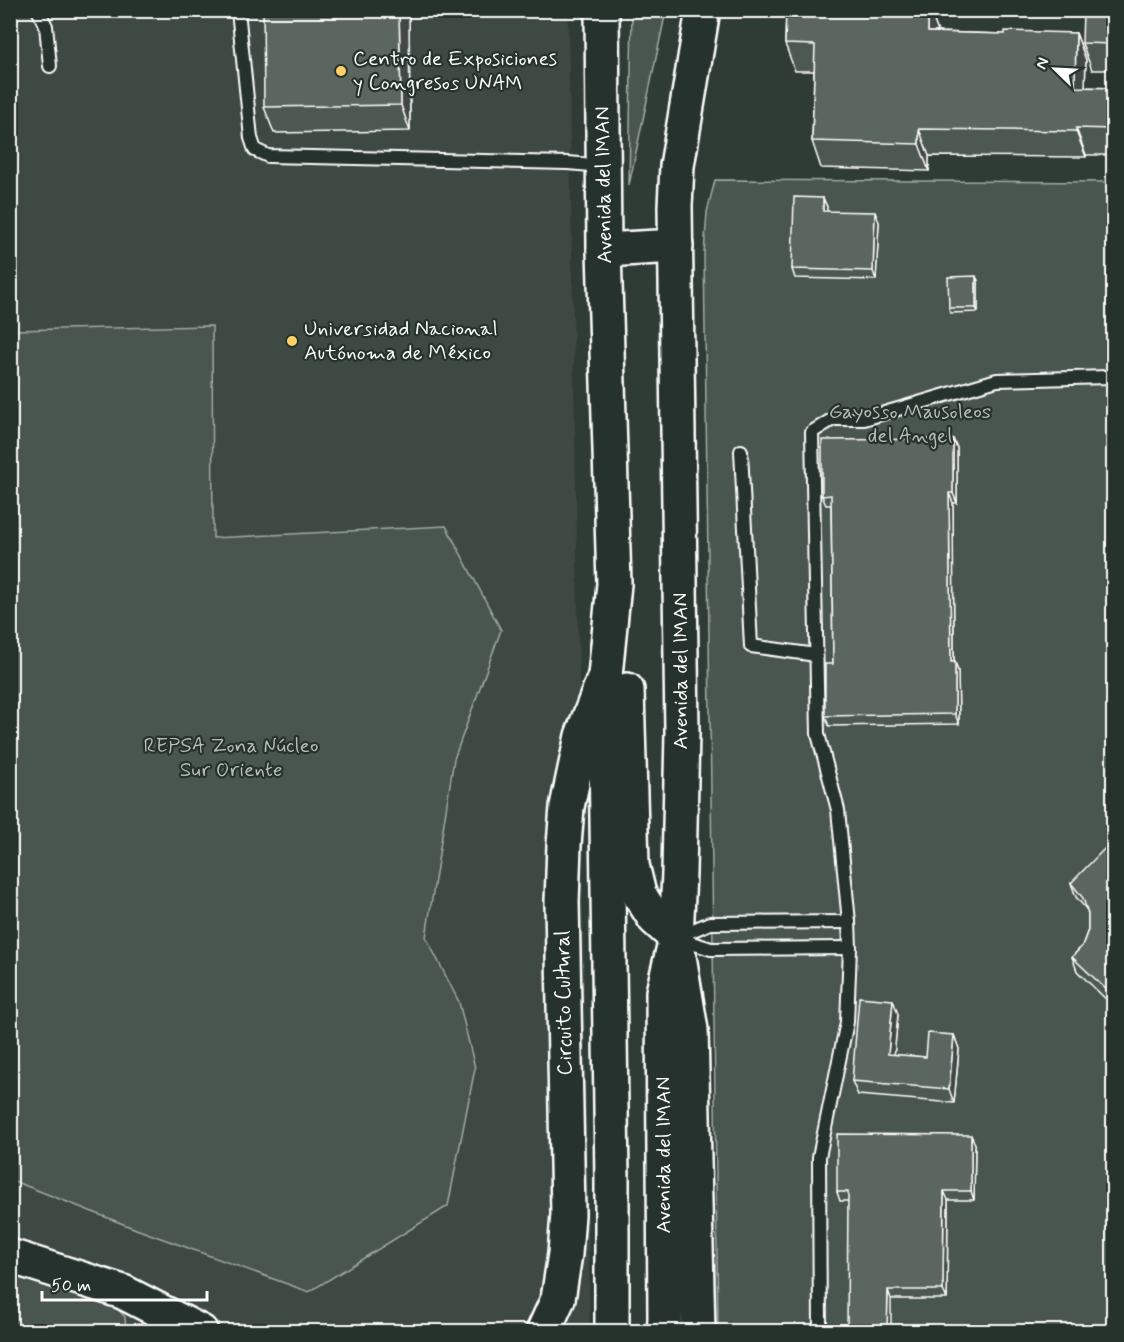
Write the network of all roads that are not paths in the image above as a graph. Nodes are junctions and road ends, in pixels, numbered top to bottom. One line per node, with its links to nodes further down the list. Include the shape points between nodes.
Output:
1 (38, 10): 5 (lane, via 46,26)
2 (238, 10): 6 (lane, via 251,138 255,150 268,156)
3 (602, 10): 6 (main road, Avenida del IMAN)
4 (703, 10): 7 (main road, Avenida del IMAN, via 677,166)
5 (50, 66)
6 (603, 166): 8 (main road, Avenida del IMAN)
7 (676, 246): 8 (main road); 15 (main road, Avenida del IMAN, via 682,732)
8 (604, 250): 11 (main road, Avenida del IMAN)
9 (1113, 380): 12 (lane, via 997,380 864,419 833,420 812,432)
10 (741, 451): 12 (lane, via 751,646)
11 (614, 584): 13 (main road, Avenida del IMAN); 15 (main road, via 627,669 632,865 639,894 655,919)
12 (816, 655): 14 (lane, via 818,734 838,810)
13 (604, 676): 21 (main road, Circuito Cultural, via 582,736 567,807 562,902 568,1214 558,1299); 22 (main road, Avenida del IMAN)
14 (849, 922): 15 (lane, via 710,923); 16 (lane)
15 (676, 938): 16 (lane, via 711,949); 23 (main road, Avenida del IMAN, via 663,992); 24 (main road, via 691,1030)
16 (850, 948): 25 (lane, via 847,1022 819,1157)
17 (10, 1256): 18 (main road)
18 (123, 1292): 19 (main road, via 136,1314); 20 (main road)
19 (139, 1332)
20 (201, 1332)
21 (543, 1332)
22 (612, 1332)
23 (664, 1332)
24 (698, 1332)
25 (820, 1332)

